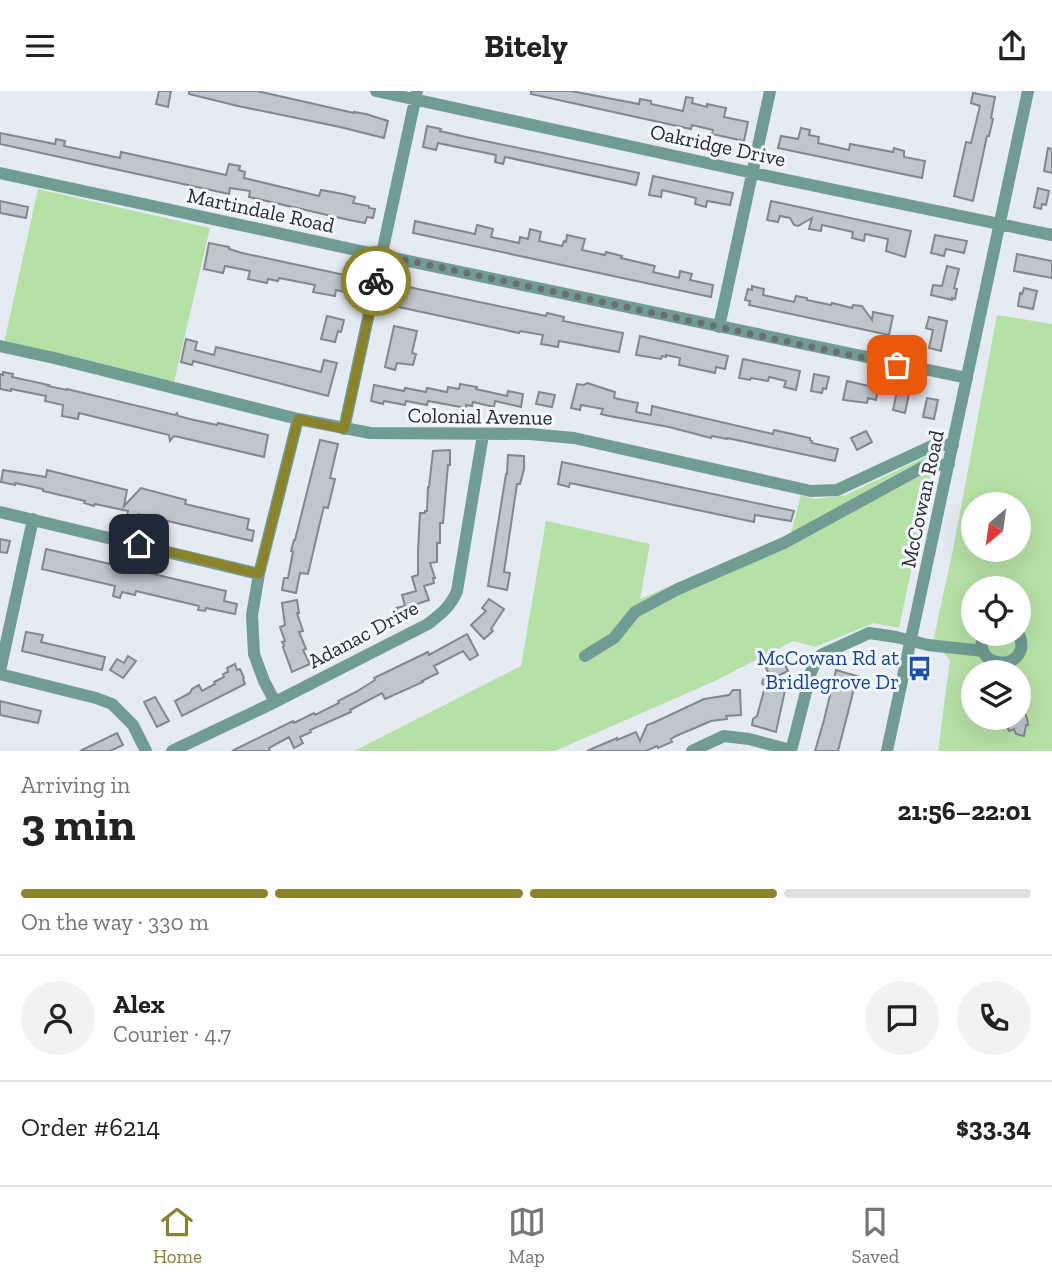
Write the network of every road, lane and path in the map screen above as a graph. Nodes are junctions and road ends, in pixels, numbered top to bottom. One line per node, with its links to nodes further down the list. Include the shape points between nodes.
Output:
1 (376, 91): 4 (street, Oakridge Drive)
2 (770, 91): 6 (street)
3 (1028, 91): 7 (street, McCowan Road)
4 (416, 95): 6 (street, Oakridge Drive); 9 (street)
5 (0, 173): 9 (street, Martindale Road)
6 (753, 173): 7 (street, Oakridge Drive); 10 (street)
7 (999, 224): 8 (street, Oakridge Drive); 12 (street, McCowan Road)
8 (1052, 235)
9 (382, 255): 10 (street, Martindale Road); 14 (street)
10 (719, 327): 12 (street, Martindale Road)
11 (0, 346): 13 (street, Colonial Avenue)
12 (967, 378): 16 (street, McCowan Road)
13 (298, 419): 14 (street, Colonial Avenue); 20 (street)
14 (344, 429): 15 (street, Colonial Avenue)
15 (483, 435): 16 (street, Colonial Avenue, via 574,437 811,491 836,490 934,445); 27 (street, Adanac Drive, via 460,578 452,601 428,624)
16 (953, 445): 17 (street, McCowan Road)
17 (949, 464): 21 (street, McCowan Road); 25 (street, via 925,467 784,543 678,589 635,612 614,638)
18 (0, 512): 19 (street)
19 (33, 519): 20 (street); 26 (street)
20 (259, 574): 27 (street, via 252,615 254,654)
21 (911, 641): 24 (street); 28 (street, via 869,633 821,655 811,672); 32 (street, McCowan Road)
22 (982, 646): 24 (street)
23 (1021, 646): 24 (street, via 1009,662 997,663)
24 (983, 650)
25 (585, 656)
26 (0, 672): 29 (street, via 112,704 133,725)
27 (275, 702): 30 (street, Adanac Drive)
28 (791, 750): 31 (street, via 724,737)
29 (146, 751)
30 (172, 751)
31 (692, 751)
32 (887, 751)

